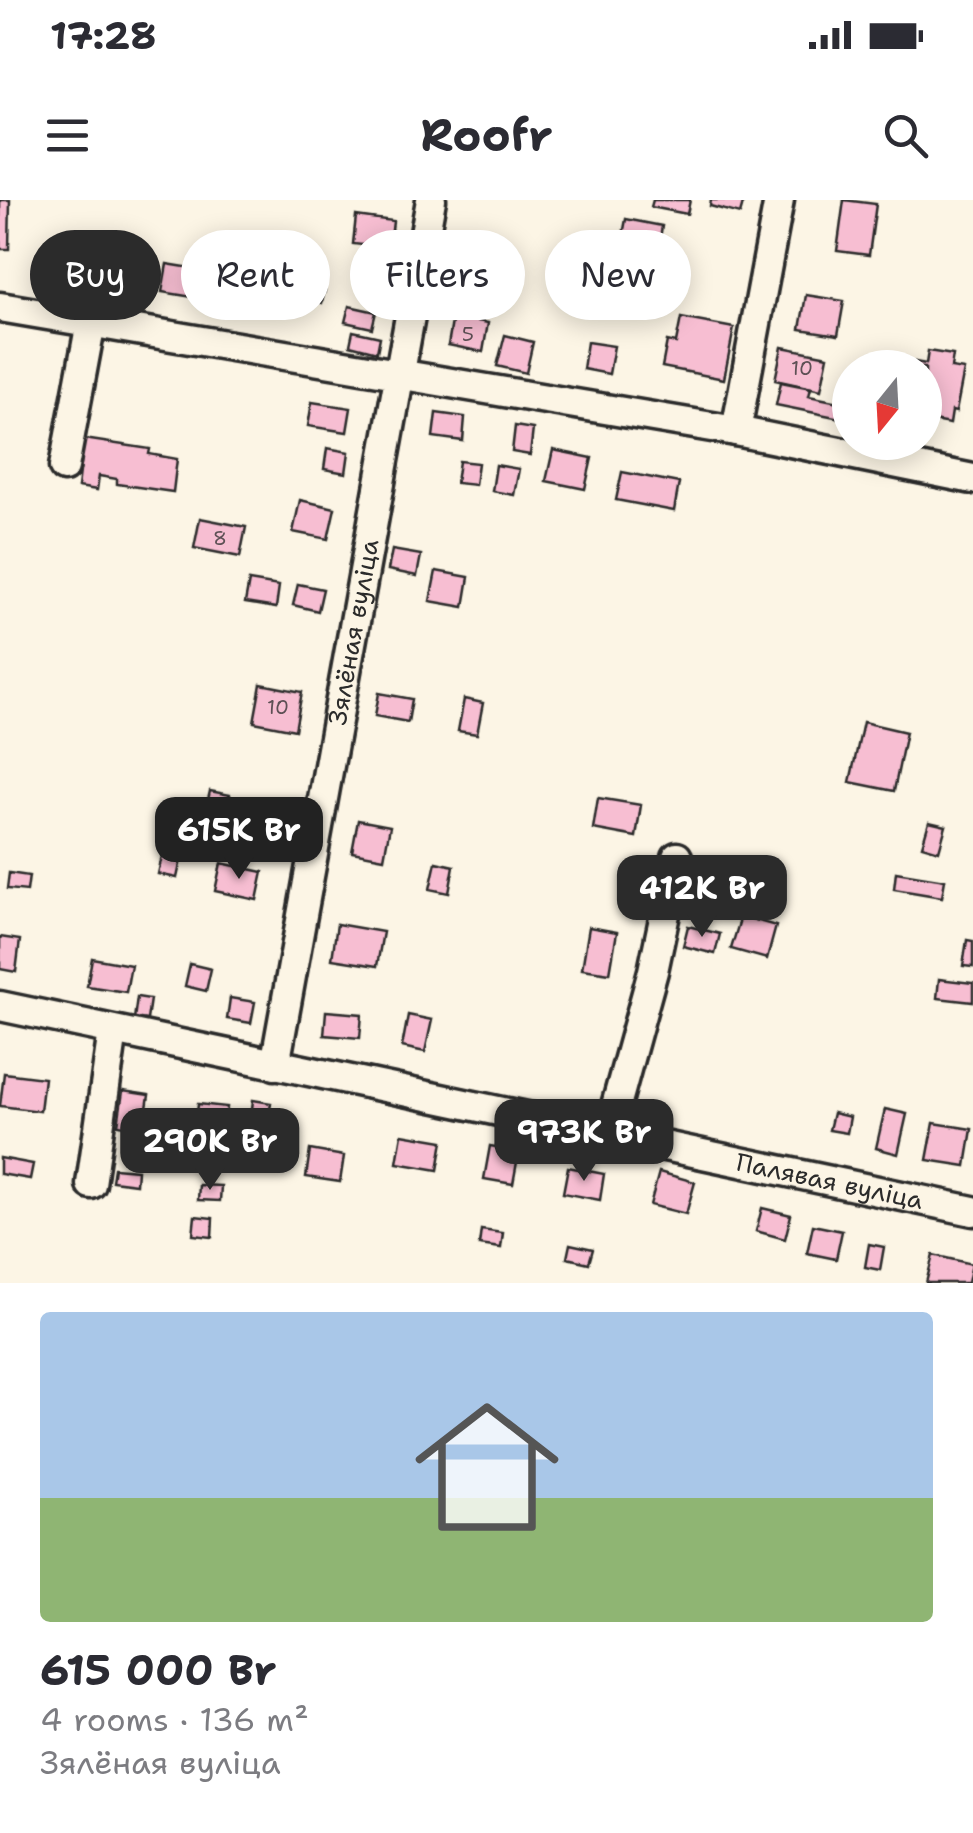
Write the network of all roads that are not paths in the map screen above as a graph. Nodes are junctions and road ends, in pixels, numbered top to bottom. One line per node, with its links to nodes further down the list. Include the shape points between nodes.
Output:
1 (431, 200): 5 (street, Зялёная вуліца)
2 (779, 200): 6 (street)
3 (6, 308): 4 (street)
4 (91, 322): 5 (street); 7 (street)
5 (402, 374): 6 (street); 12 (street, Зялёная вуліца)
6 (736, 431): 8 (street)
7 (64, 466)
8 (973, 479)
9 (677, 857): 13 (street)
10 (0, 1006): 11 (street, Палявая вуліца)
11 (113, 1031): 12 (street, Палявая вуліца); 14 (street)
12 (275, 1065): 13 (street, Палявая вуліца)
13 (608, 1135): 15 (street, Палявая вуліца)
14 (91, 1184)
15 (972, 1206)

